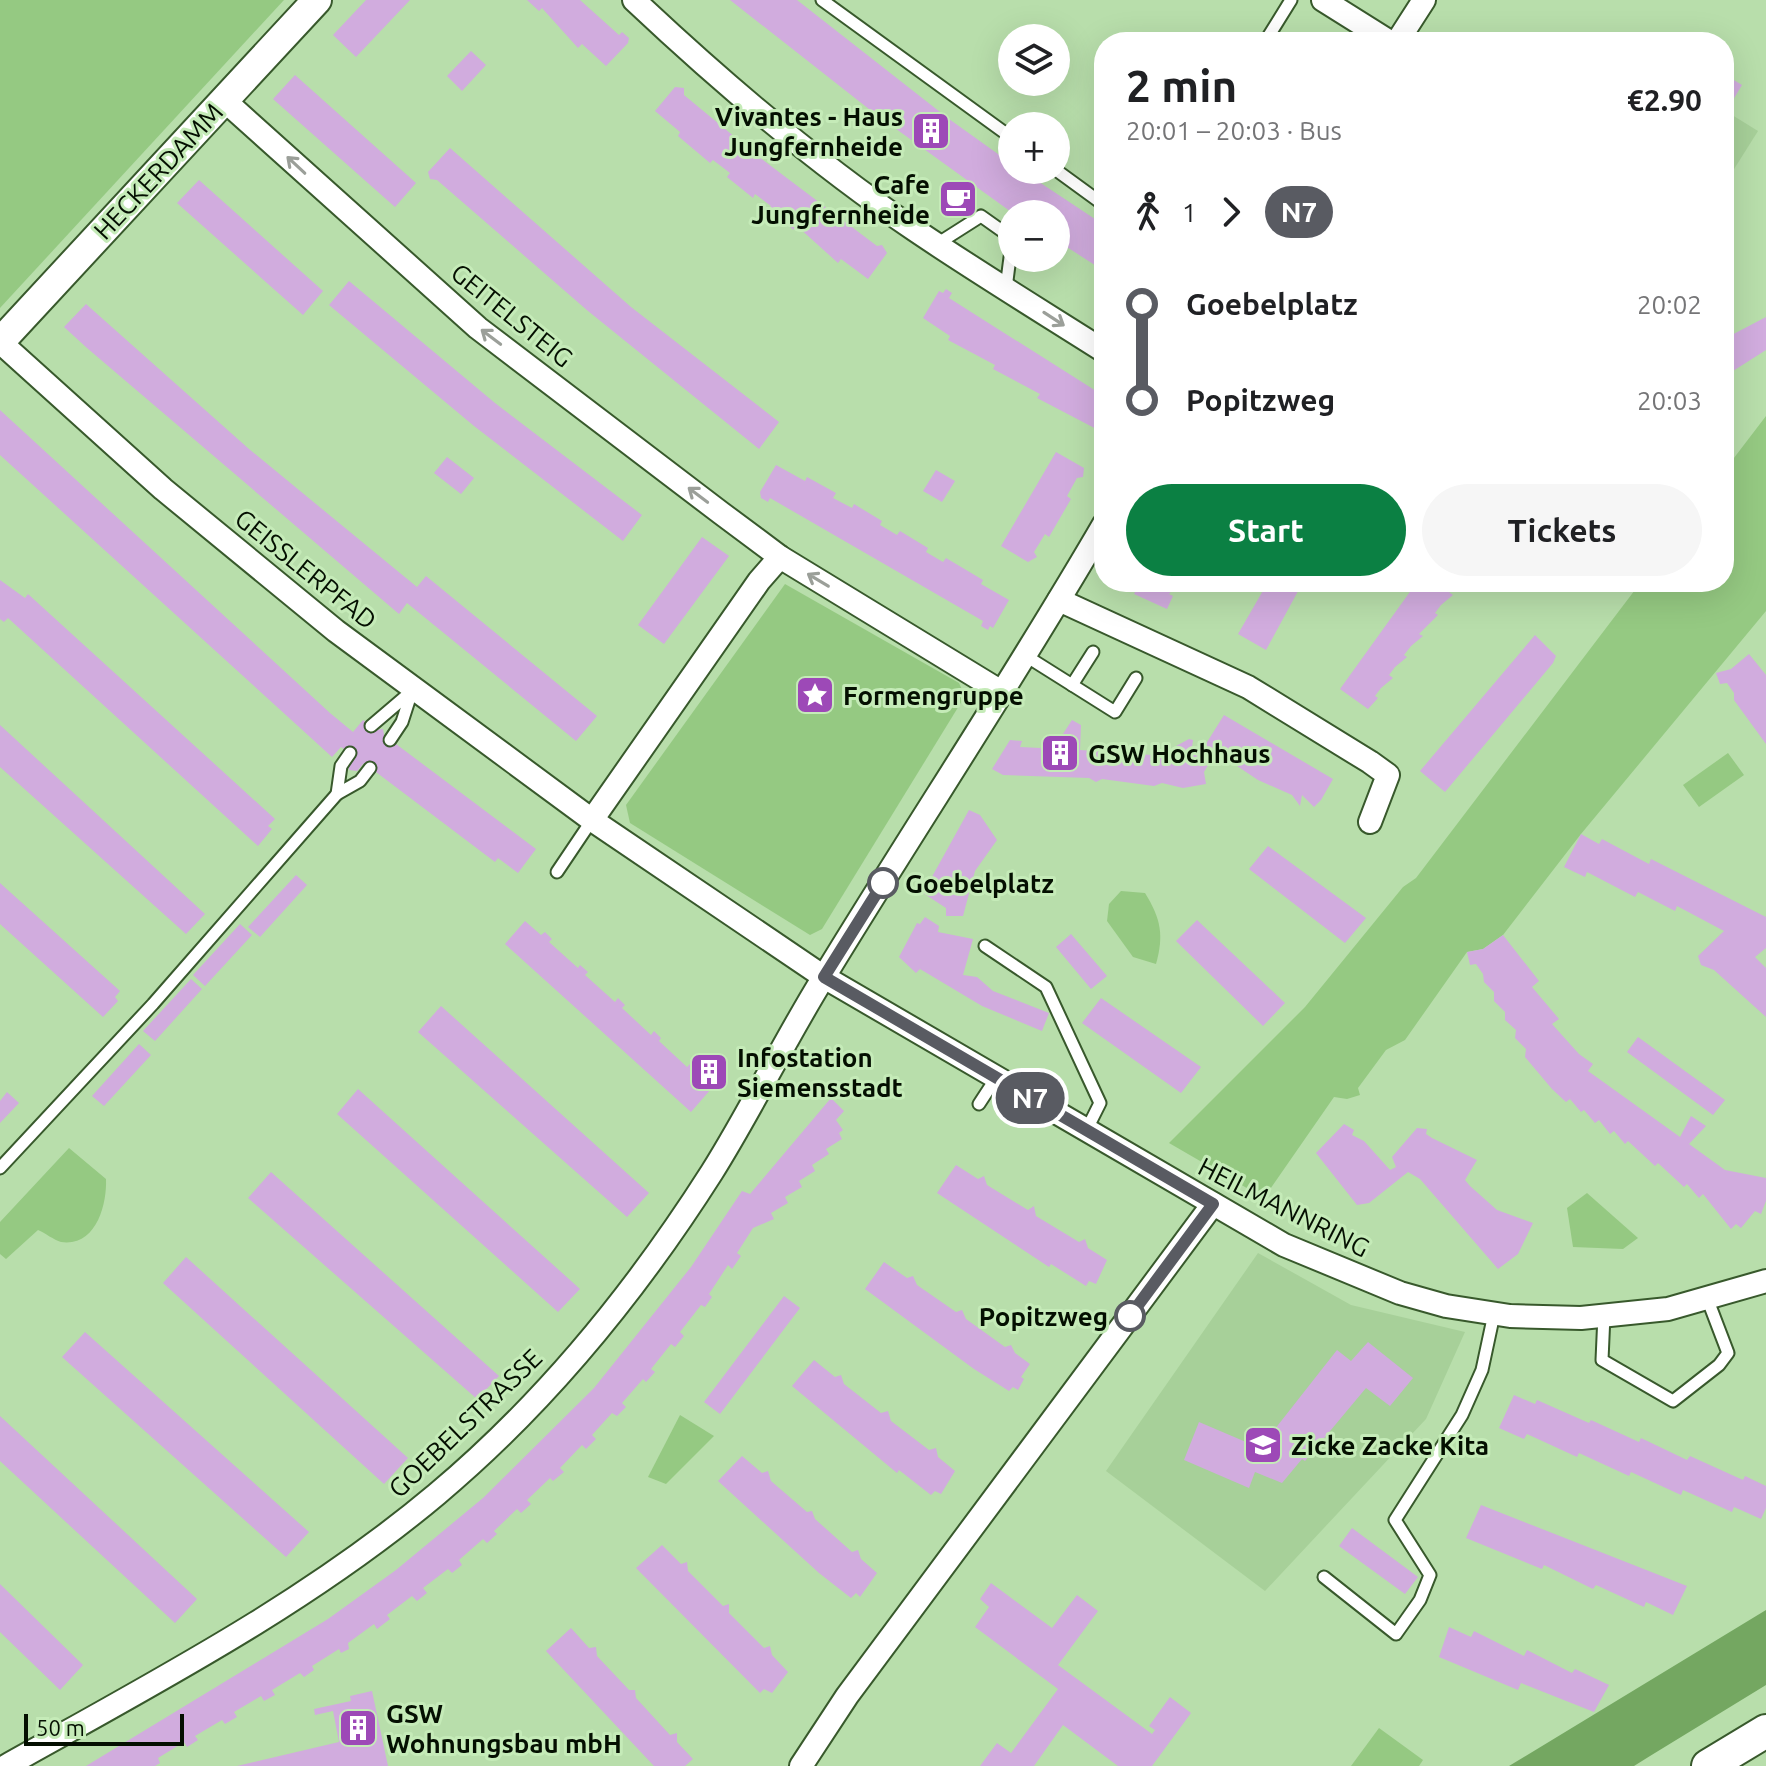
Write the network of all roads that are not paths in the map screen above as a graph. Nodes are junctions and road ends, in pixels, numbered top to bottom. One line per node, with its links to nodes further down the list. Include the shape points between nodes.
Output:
1 (317, 0): 10 (street, HECKERDAMM)
2 (634, 0): 15 (street, via 784,130)
3 (822, 0): 11 (lane)
4 (1291, 0): 7 (lane)
5 (1323, 0): 8 (street)
6 (1424, 0): 9 (street)
7 (1271, 32)
8 (1374, 32)
9 (1403, 32)
10 (224, 100): 18 (street, HECKERDAMM); 21 (street, GEITELSTEIG, one-way to 10, via 478,328)
11 (998, 128)
12 (1070, 180): 13 (lane)
13 (1094, 198)
14 (998, 229): 15 (lane, via 981,216)
15 (937, 244): 17 (street)
16 (1008, 272): 17 (lane)
17 (1006, 288): 19 (street, one-way to 19)
18 (0, 342): 27 (street, GEISSLERPFAD, via 163,489)
19 (1094, 345)
20 (1094, 541): 22 (street, GOEBELSTRASSE)
21 (780, 557): 28 (street, one-way to 21); 34 (street)
22 (1059, 600): 24 (street, GOEBELSTRASSE); 35 (street, via 1235,680 1370,762 1388,775)
23 (1093, 652): 26 (lane)
24 (1026, 656): 26 (lane); 28 (street, GOEBELSTRASSE)
25 (1136, 678): 26 (lane, via 1115,712)
26 (1072, 685)
27 (412, 691): 29 (lane); 30 (lane); 34 (street, GEISSLERPFAD)
28 (1003, 693): 38 (street, GOEBELSTRASSE)
29 (371, 726)
30 (390, 740)
31 (350, 753): 33 (lane, via 341,766)
32 (370, 768): 33 (lane, via 360,781)
33 (337, 794): 42 (lane)
34 (592, 820): 36 (lane); 38 (street)
35 (1370, 822)
36 (557, 872)
37 (985, 946): 41 (lane, via 1046,987 1100,1103)
38 (824, 977): 39 (street, HEILMANNRING); 50 (street, GOEBELSTRASSE, via 713,1170 650,1264 508,1427 440,1492 315,1587)
39 (996, 1078): 40 (lane); 41 (street, HEILMANNRING)
40 (979, 1104)
41 (1086, 1131): 43 (street, HEILMANNRING)
42 (0, 1168)
43 (1213, 1204): 46 (street, HEILMANNRING, via 1347,1274 1446,1306); 51 (street, via 847,1696)
44 (1766, 1281): 45 (street, HEILMANNRING)
45 (1707, 1298): 47 (street, HEILMANNRING, via 1668,1309); 47 (lane, via 1728,1353 1673,1401 1602,1360)
46 (1494, 1314): 47 (street, HEILMANNRING); 48 (lane, via 1482,1370 1462,1415 1395,1520 1430,1575 1420,1600 1396,1634)
47 (1604, 1315)
48 (1324, 1577)
49 (1766, 1731): 52 (main road)
50 (6, 1766)
51 (801, 1766)
52 (1708, 1766)

